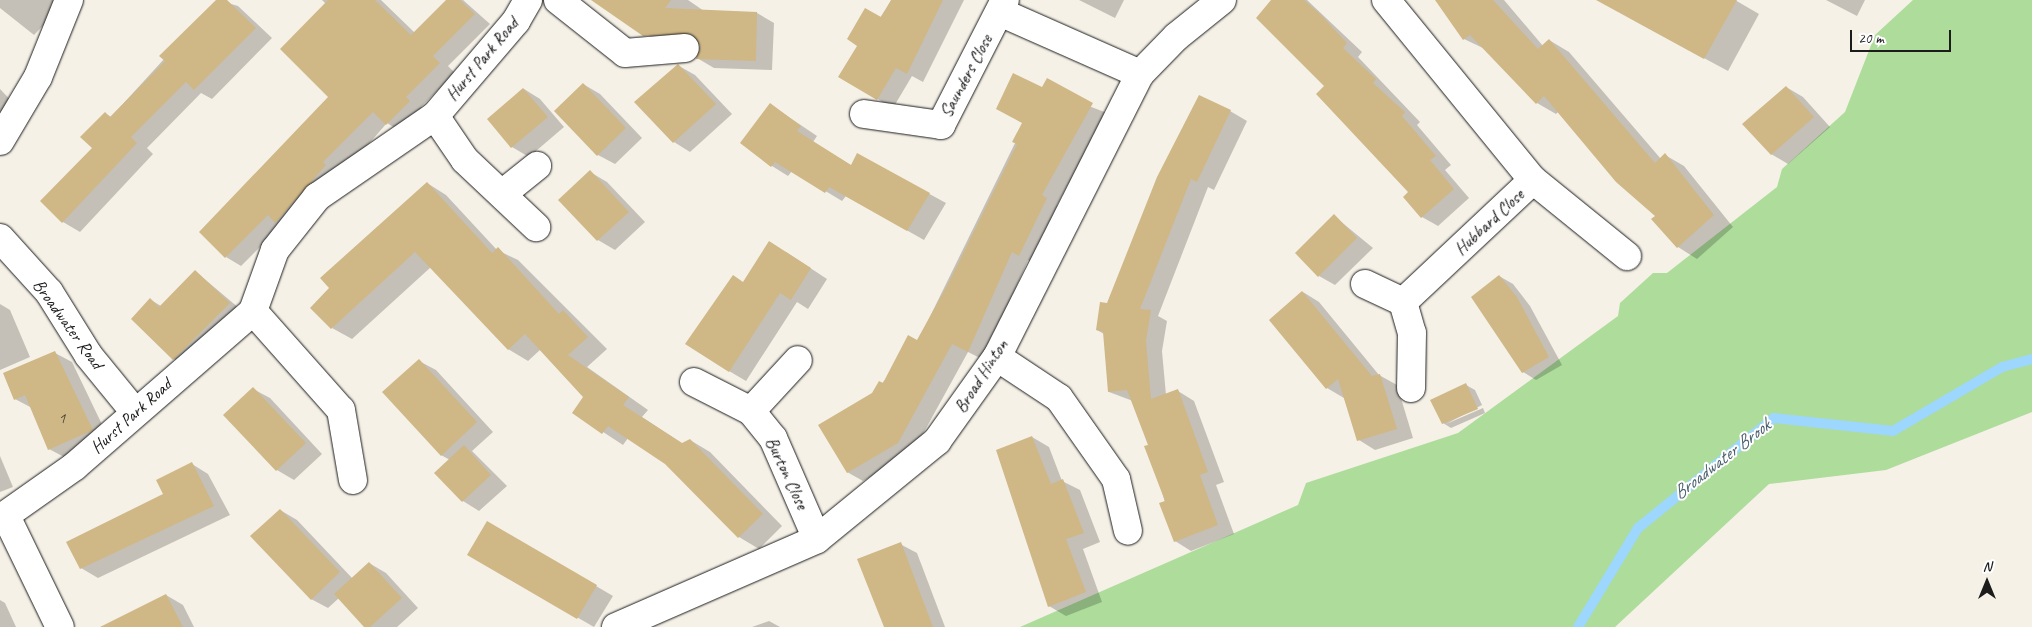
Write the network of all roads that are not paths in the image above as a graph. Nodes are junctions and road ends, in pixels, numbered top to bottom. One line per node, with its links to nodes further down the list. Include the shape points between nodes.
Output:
1 (69, 0): 11 (street, via 38,77)
2 (528, 0): 10 (street, Hurst Park Road, via 516,21)
3 (558, 0): 7 (street, via 625,54)
4 (1222, 0): 8 (street, Broad Hinton, via 1176,37)
5 (1386, 0): 13 (street, Hubbard Close)
6 (1003, 6): 8 (street, Saunders Close); 9 (street, Saunders Close, via 941,125)
7 (685, 48)
8 (1140, 74): 21 (street, Broad Hinton)
9 (864, 114)
10 (435, 116): 14 (street, Hurst Park Road, via 466,160); 20 (street, Hurst Park Road, via 317,197 275,250)
11 (0, 141)
12 (537, 166): 14 (street)
13 (1533, 180): 17 (street); 19 (street, Hubbard Close)
14 (502, 194): 15 (street, Hurst Park Road)
15 (536, 226)
16 (0, 238): 25 (street, Broadwater Road, via 49,292 89,356)
17 (1627, 256)
18 (1365, 284): 19 (street)
19 (1404, 302): 24 (street, via 1412,333)
20 (253, 311): 25 (street, Hurst Park Road); 27 (street, via 341,410)
21 (997, 357): 29 (street, via 1059,398 1116,479); 30 (street, Broad Hinton, via 938,441)
22 (798, 360): 26 (street)
23 (694, 382): 26 (street, Burton Close)
24 (1411, 388)
25 (134, 411): 28 (street, Hurst Park Road, via 75,466)
26 (751, 411): 30 (street, Burton Close, via 773,438)
27 (353, 480)
28 (3, 517): 31 (street, Hurst Park Road)
29 (1128, 531)
30 (817, 539): 32 (street, Broad Hinton)
31 (60, 627)
32 (616, 627)

